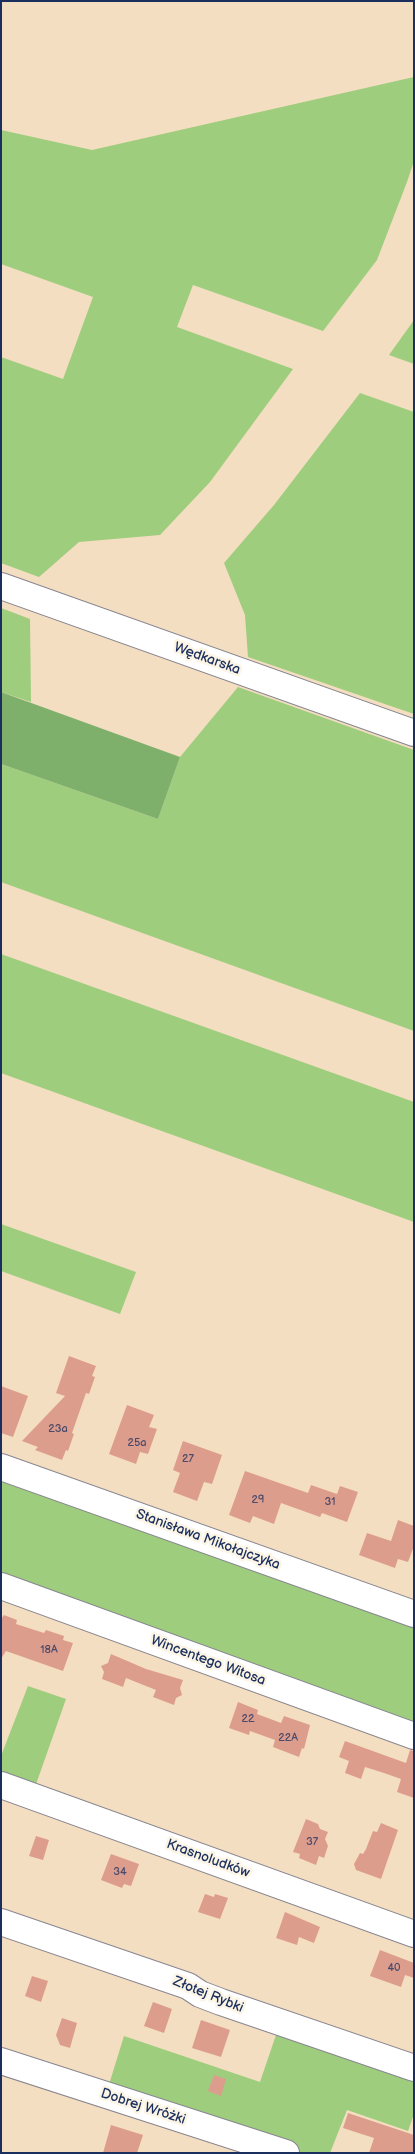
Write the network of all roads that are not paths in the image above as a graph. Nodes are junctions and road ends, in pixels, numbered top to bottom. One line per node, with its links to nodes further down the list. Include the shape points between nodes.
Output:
1 (1, 586): 2 (street, Wędkarska)
2 (414, 733)
3 (1, 1467): 5 (street, Stanisława Mikołajczyka)
4 (1, 1586): 6 (street, Wincentego Witosa)
5 (414, 1614)
6 (414, 1736)
7 (1, 1784): 9 (street, Krasnoludków)
8 (1, 1922): 11 (street, Złotej Rybki)
9 (414, 1934)
10 (1, 2061): 12 (street, Dobrej Wróżki)
11 (414, 2068)
12 (286, 2153)

